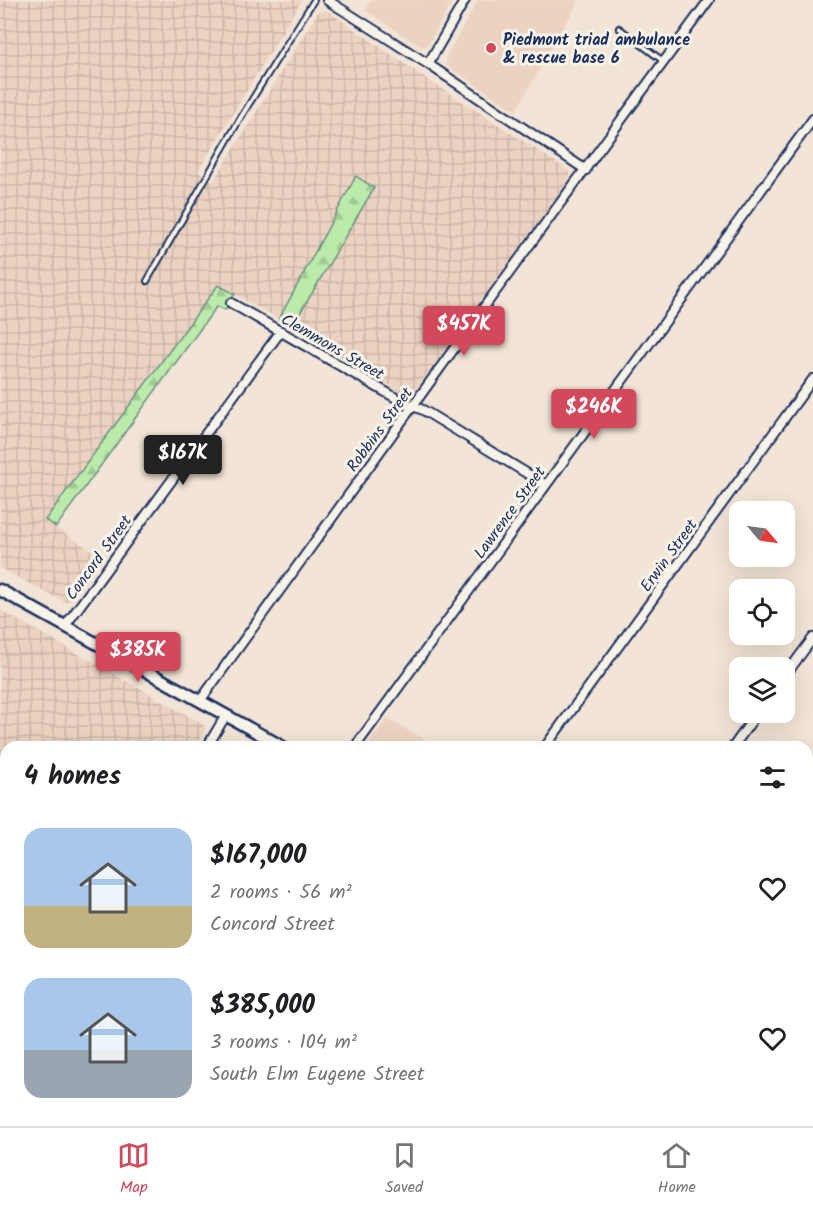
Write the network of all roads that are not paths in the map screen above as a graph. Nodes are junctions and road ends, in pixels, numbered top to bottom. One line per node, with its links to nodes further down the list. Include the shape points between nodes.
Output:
1 (314, 0): 10 (lane)
2 (327, 0): 7 (street)
3 (465, 0): 7 (street)
4 (709, 0): 6 (street, Robbins Street)
5 (619, 28): 6 (lane)
6 (664, 62): 9 (street, Robbins Street)
7 (428, 64): 9 (street)
8 (813, 119): 15 (street, Lawrence Street)
9 (586, 170): 14 (street, Robbins Street)
10 (147, 281)
11 (231, 303): 12 (street, Clemmons Street)
12 (281, 332): 14 (street, Clemmons Street); 17 (street, Concord Street)
13 (813, 379): 26 (street, Erwin Street)
14 (412, 406): 15 (street, Clemmons Street); 20 (street, Robbins Street)
15 (546, 485): 25 (street, Lawrence Street)
16 (0, 590): 17 (main road)
17 (65, 626): 20 (main road)
18 (813, 638): 19 (street)
19 (795, 662)
20 (200, 701): 21 (main road)
21 (226, 715): 23 (street); 24 (main road)
22 (750, 723): 27 (street)
23 (211, 741)
24 (272, 741)
25 (359, 741)
26 (549, 741)
27 (737, 741)

